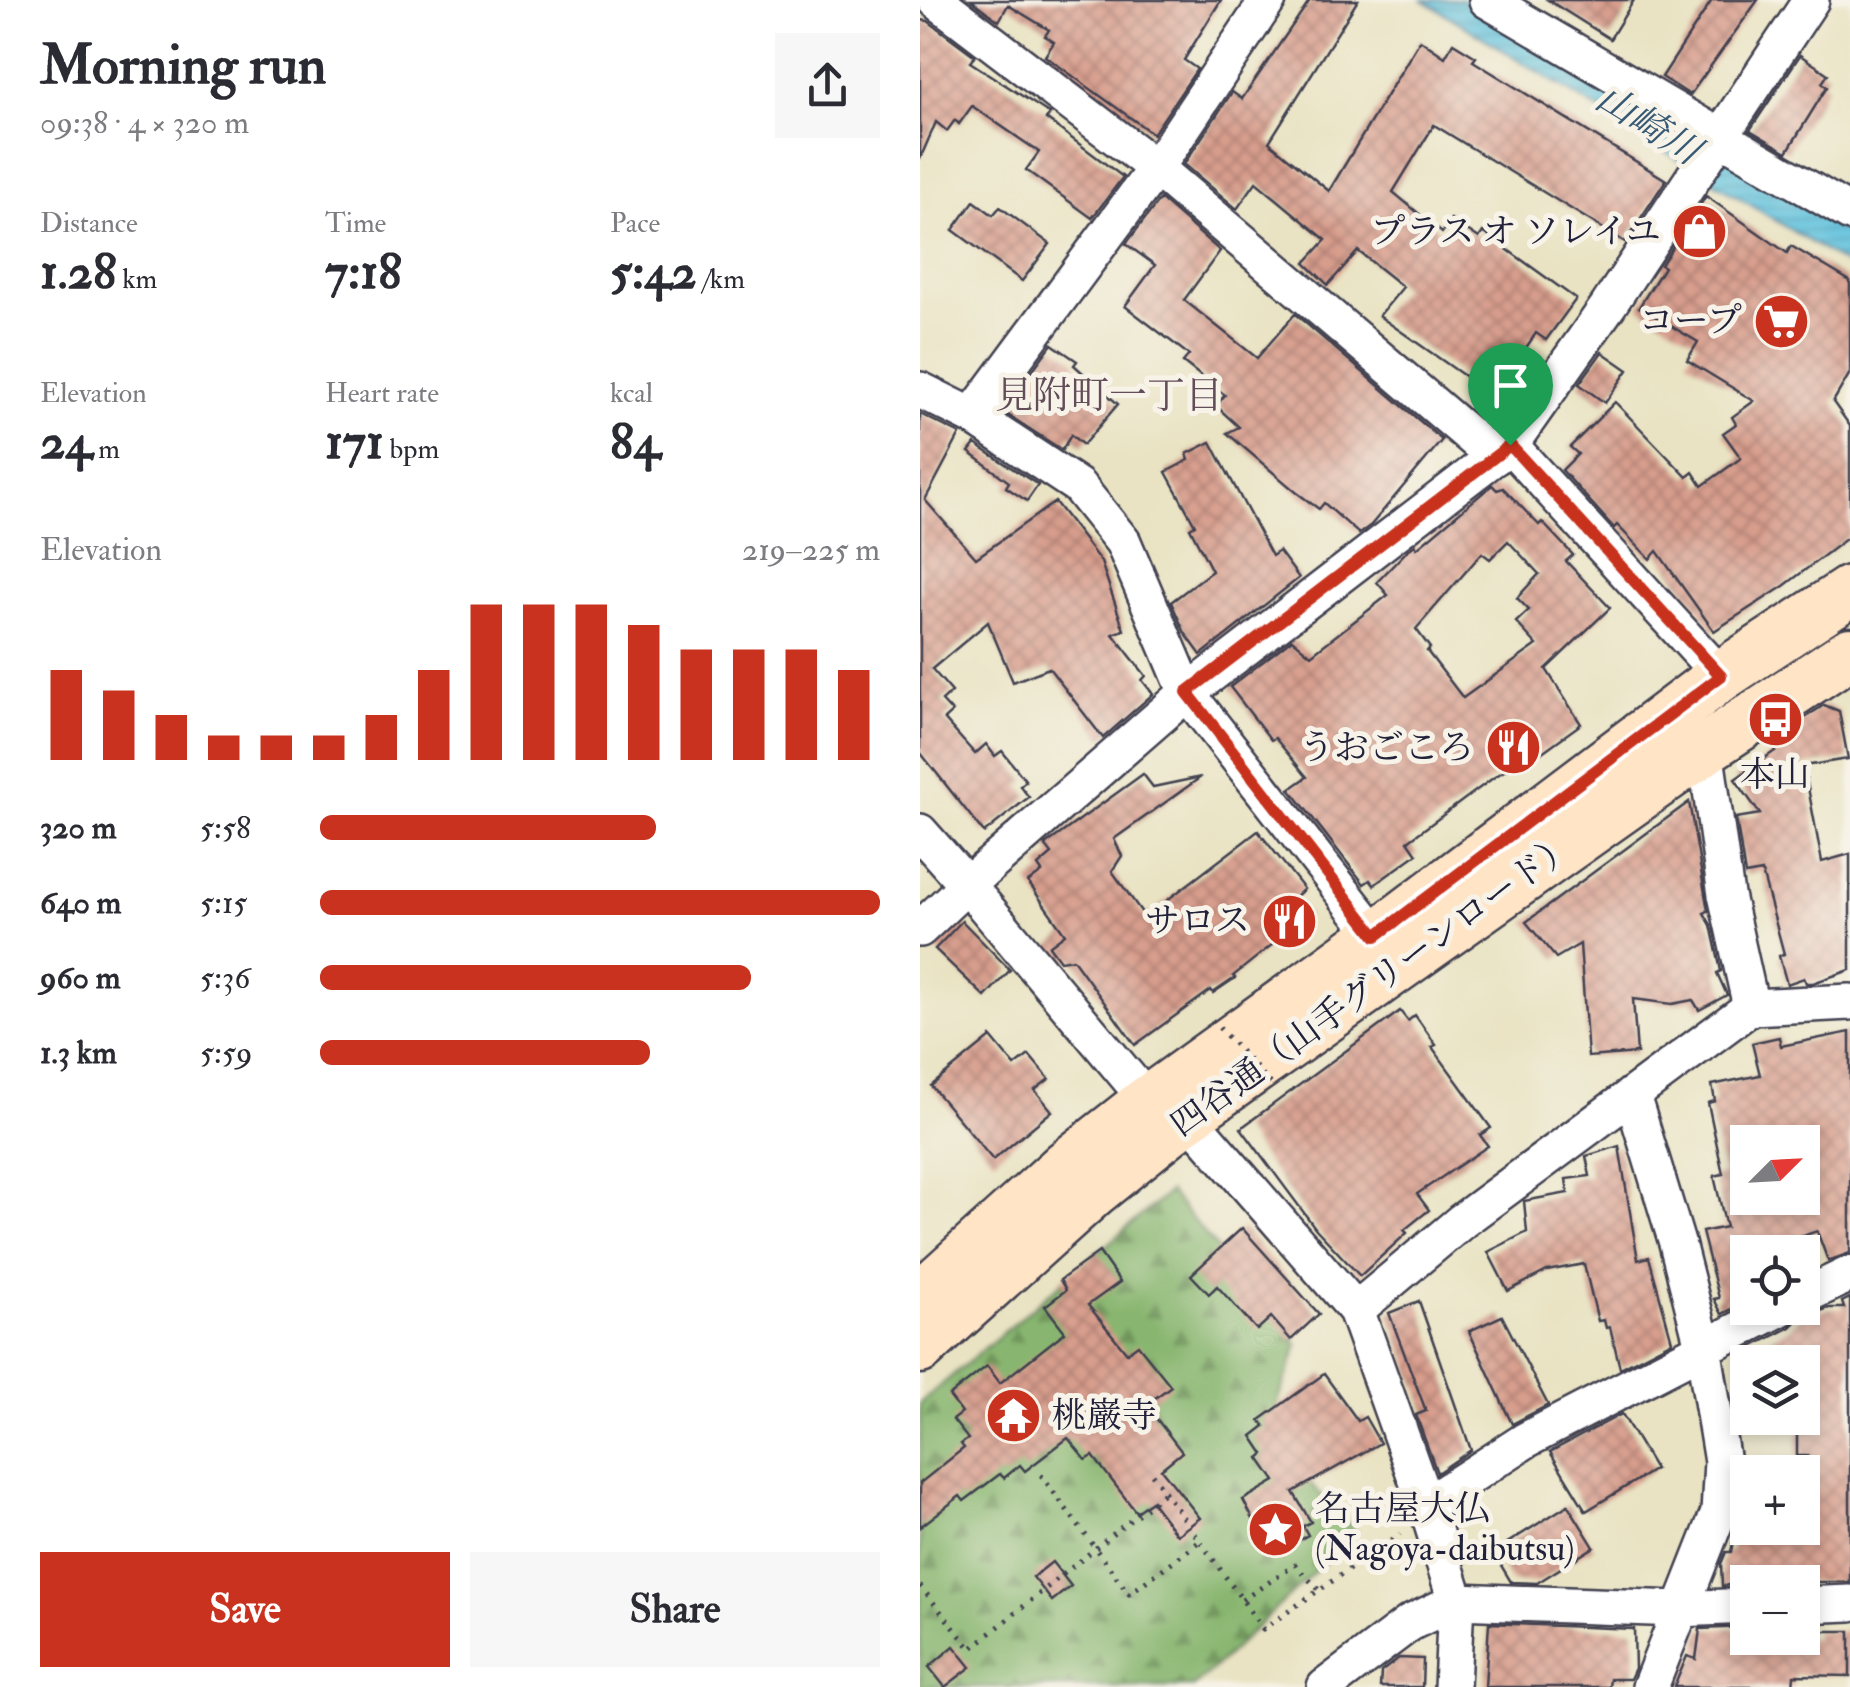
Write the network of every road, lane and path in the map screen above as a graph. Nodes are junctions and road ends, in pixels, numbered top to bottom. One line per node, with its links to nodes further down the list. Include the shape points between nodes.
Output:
1 (933, 0): 5 (street); 7 (street)
2 (1268, 0): 7 (street)
3 (1488, 0): 6 (street)
4 (1811, 0): 6 (street)
5 (920, 7)
6 (1720, 138): 8 (street); 11 (street)
7 (1156, 168): 10 (street); 11 (street)
8 (1850, 213)
9 (920, 390): 10 (street)
10 (972, 416): 15 (street, via 1078,486 1122,542)
11 (1502, 451): 14 (street); 15 (street)
12 (1850, 590): 14 (street)
13 (1850, 654): 16 (street, 四谷通（山手グリーンロード）)
14 (1721, 676): 20 (street)
15 (1187, 692): 18 (street); 20 (street)
16 (1705, 749): 22 (street, via 1726,895); 26 (street, 四谷通（山手グリーンロード）)
17 (920, 832): 18 (street)
18 (967, 885): 19 (street); 26 (street)
19 (920, 929)
20 (1376, 936): 26 (street)
21 (1850, 1002): 22 (street)
22 (1751, 1006): 25 (street)
23 (1212, 1020): 24 (path, bridge)
24 (1275, 1088)
25 (1632, 1095): 30 (street, via 1462,1221); 32 (street)
26 (1167, 1109): 29 (street, via 1065,1166); 30 (street); 33 (street, 四谷通（山手グリーンロード）, via 1094,1191)
27 (1850, 1274): 28 (street)
28 (1820, 1288)
29 (920, 1297)
30 (1356, 1310): 37 (street)
31 (1747, 1325): 32 (street)
32 (1703, 1346): 37 (street, via 1526,1440); 47 (street, via 1722,1462 1719,1512)
33 (920, 1348)
34 (1152, 1474): 36 (path)
35 (1041, 1475): 39 (path)
36 (1166, 1492): 38 (path); 39 (path)
37 (1428, 1509): 41 (path); 43 (street)
38 (1200, 1541): 39 (path, via 1129,1594); 42 (path)
39 (1096, 1548): 40 (path, via 971,1649)
40 (920, 1586)
41 (1319, 1590): 42 (path, via 1295,1565); 42 (path, via 1263,1629)
42 (1242, 1600)
43 (1456, 1601): 47 (street); 48 (street, via 1410,1623); 49 (street)
44 (1850, 1603): 45 (street)
45 (1820, 1604)
46 (1730, 1607): 47 (street)
47 (1679, 1609): 50 (street)
48 (1326, 1687)
49 (1452, 1687)
50 (1650, 1687)

